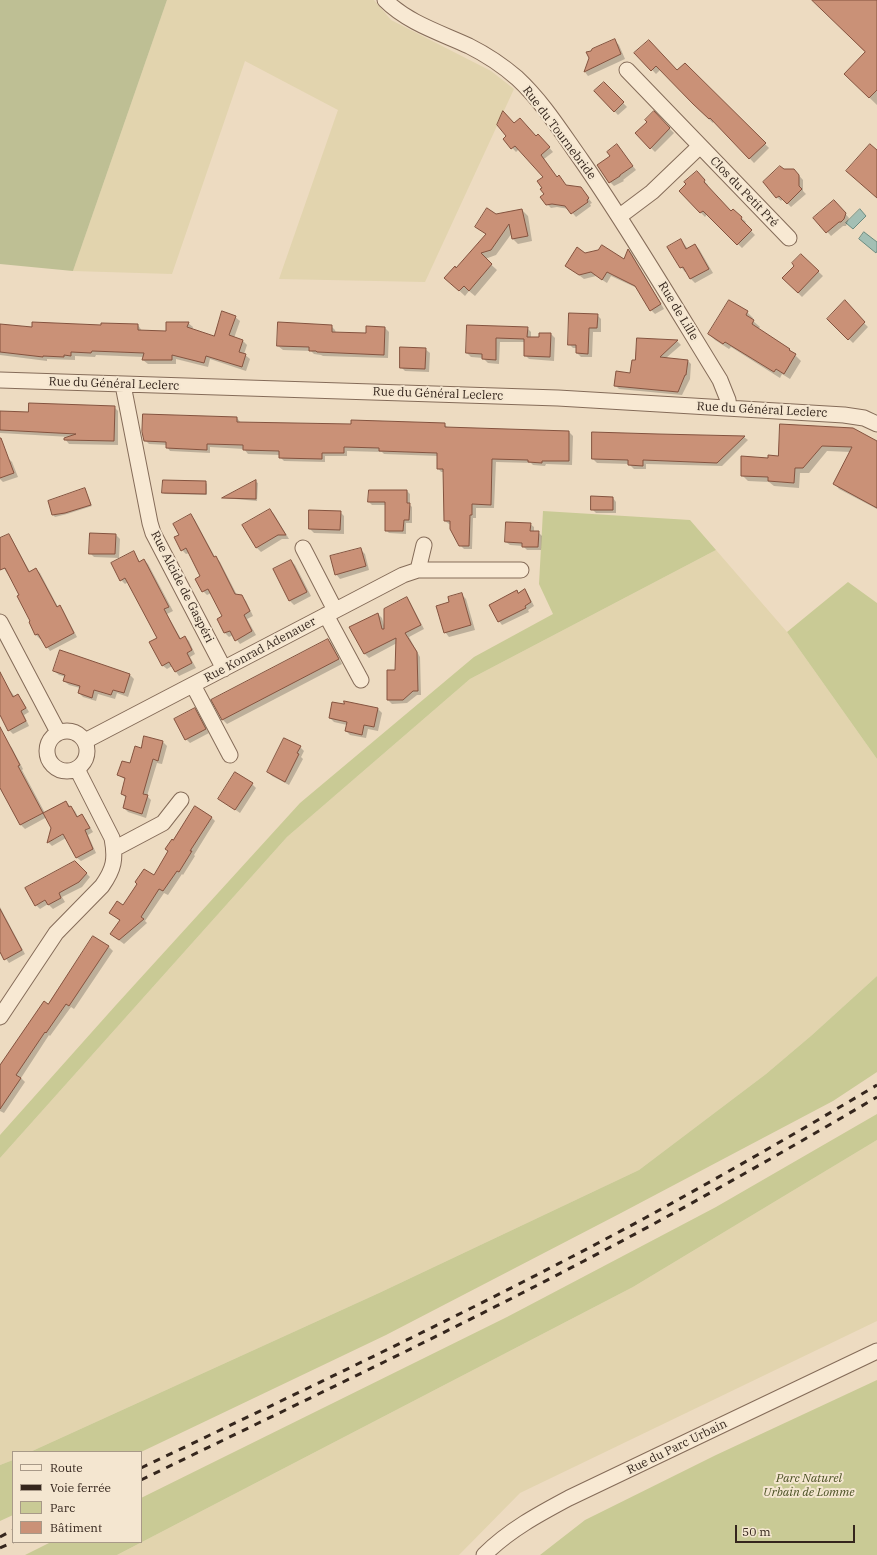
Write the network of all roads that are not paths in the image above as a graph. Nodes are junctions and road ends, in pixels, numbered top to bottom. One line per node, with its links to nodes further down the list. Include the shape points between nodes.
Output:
1 (385, 0): 4 (street, Rue du Tournebride, via 417,23 486,55 528,89)
2 (627, 70): 3 (street, Clos du Petit Pré)
3 (700, 146): 4 (street, Clos du Petit Pré, via 652,192); 5 (street, Clos du Petit Pré)
4 (620, 216): 8 (street, Rue de Lille, via 720,380)
5 (788, 238)
6 (0, 380): 7 (street, Rue du Général Leclerc)
7 (123, 385): 8 (street, Rue du Général Leclerc, via 550,398); 16 (street, Rue Alcide de Gaspéri, via 153,533)
8 (729, 408): 9 (street, Rue du Général Leclerc, via 856,416)
9 (876, 421)
10 (424, 545): 12 (street)
11 (303, 548): 14 (street, Rue Konrad Adenauer)
12 (418, 570): 13 (street, Rue Konrad Adenauer); 14 (street, Rue Konrad Adenauer, via 403,574)
13 (521, 570)
14 (331, 612): 16 (street, Rue Konrad Adenauer); 17 (street, Rue Konrad Adenauer)
15 (0, 622): 19 (street)
16 (224, 668): 18 (street, Rue Konrad Adenauer)
17 (361, 680)
18 (193, 685): 20 (street, Rue Konrad Adenauer); 21 (street, Rue Konrad Adenauer)
19 (58, 732): 20 (street, via 73,731); 22 (street, via 49,740 47,746 50,763 65,771)
20 (85, 741): 22 (street, via 87,754)
21 (230, 755)
22 (77, 769): 24 (street, via 108,827)
23 (181, 800): 24 (street, via 163,824)
24 (114, 849): 25 (street, via 114,862 102,886 56,933)
25 (1, 1014)
26 (877, 1351): 27 (street, Rue du Parc Urbain, via 569,1498 509,1533)
27 (484, 1555)

